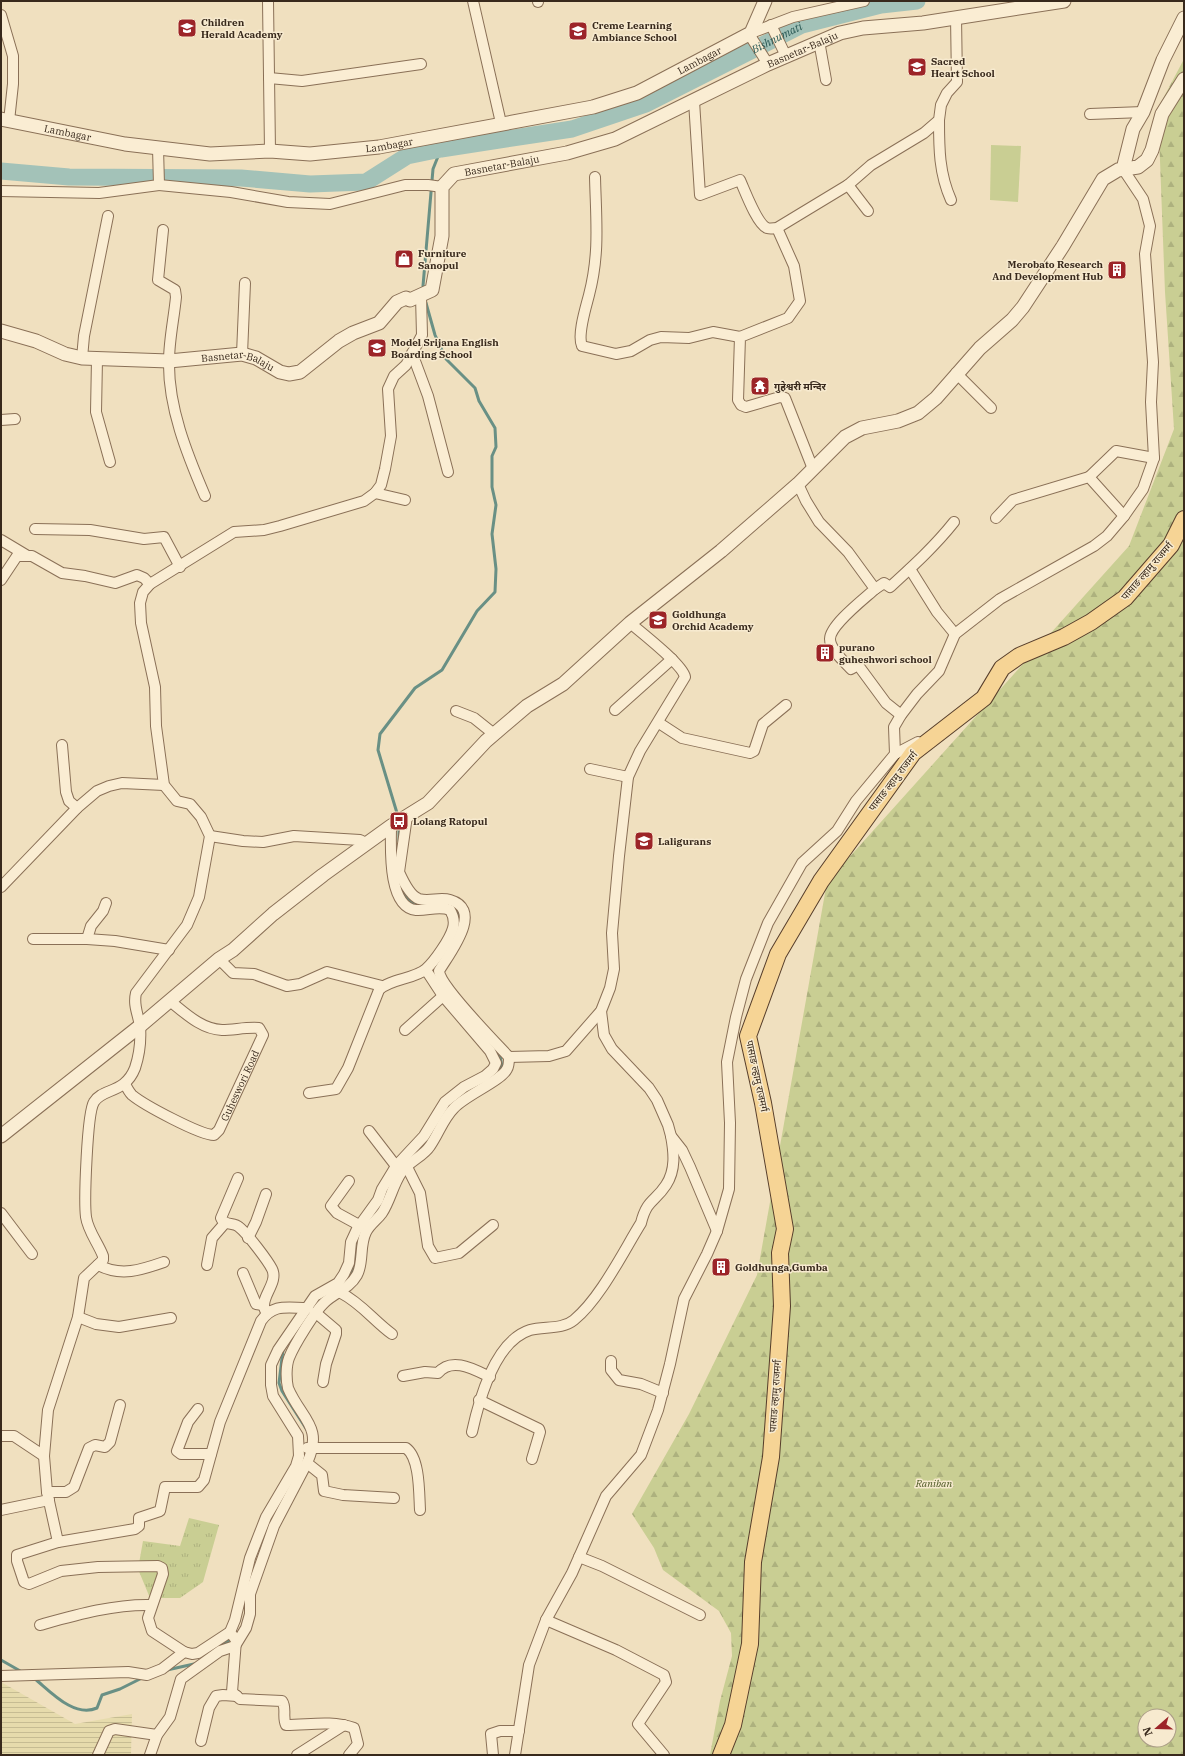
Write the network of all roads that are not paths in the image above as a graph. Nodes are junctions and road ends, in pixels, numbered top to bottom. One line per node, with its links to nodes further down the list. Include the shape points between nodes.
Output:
1 (268, 1): 15 (street)
2 (473, 1): 23 (street)
3 (765, 1): 10 (street)
4 (864, 1): 9 (street, via 794,17)
5 (1064, 1): 7 (street, Basnetar-Balaju)
6 (1, 15): 21 (street, via 13,56 13,84)
7 (956, 17): 11 (street, Basnetar-Balaju, via 864,28); 22 (street, via 957,82 941,105)
8 (1184, 18): 19 (street, via 1163,60)
9 (772, 29): 10 (street); 12 (street)
10 (751, 36): 13 (street); 23 (street, Lambagar, via 637,93 593,107)
11 (819, 41): 12 (street, Basnetar-Balaju); 17 (street)
12 (784, 52): 13 (street, Basnetar-Balaju)
13 (766, 61): 18 (street, Basnetar-Balaju)
14 (421, 64): 15 (street, via 302,81)
15 (269, 78): 25 (street)
16 (1184, 79): 26 (street, via 1162,114 1147,160 1138,167)
17 (826, 80)
18 (694, 101): 30 (street, Basnetar-Balaju, via 615,139 567,153 465,171 454,174); 35 (street, via 700,195 740,180 751,206 765,227)
19 (1143, 112): 20 (street); 26 (street, via 1133,130)
20 (1090, 114)
21 (5, 120): 24 (street, Lambagar, via 88,138)
22 (938, 120): 29 (street, via 924,133 870,165); 32 (street, via 940,164 944,184)
23 (501, 123): 25 (street, Lambagar, via 347,151 310,154)
24 (158, 148): 25 (street, Lambagar, via 210,154); 28 (street)
25 (270, 151)
26 (1123, 169): 46 (street, via 1112,172 1104,179 1023,307); 50 (street, via 1143,199 1150,226 1145,254 1153,362 1151,402)
27 (595, 177): 40 (street, via 597,252 582,321 582,346 616,354 631,352 650,340 661,337 689,338 713,332)
28 (159, 183): 30 (street, via 288,202 334,204 405,185); 31 (street, via 99,193)
29 (848, 185): 33 (street); 35 (street)
30 (436, 186): 38 (street, via 442,236)
31 (1, 191)
32 (951, 200)
33 (868, 211)
34 (108, 216): 43 (street)
35 (777, 228): 40 (street, via 794,266 800,301 788,318)
36 (163, 230): 45 (street, via 158,280 175,290 176,297)
37 (245, 283): 42 (street)
38 (429, 290): 41 (street, via 422,335); 42 (street, Basnetar-Balaju, via 410,300 406,298 397,302 379,324 339,341 300,372 280,372 256,358)
39 (3, 334): 43 (street, Basnetar-Balaju)
40 (740, 337): 52 (street, via 739,403 748,407 780,397 785,398)
41 (412, 353): 53 (street, via 428,396); 56 (street, via 406,365 394,376 388,389 391,436 381,485)
42 (242, 354): 45 (street, Basnetar-Balaju)
43 (82, 358): 44 (street, Basnetar-Balaju)
44 (97, 359): 45 (street, Basnetar-Balaju); 51 (street, via 96,412)
45 (169, 361): 57 (street, via 176,416)
46 (956, 373): 47 (street); 52 (street, via 936,398 918,413 898,421 862,428 845,437)
47 (991, 408)
48 (15, 419): 49 (street)
49 (1, 420)
50 (1154, 458): 54 (street, via 1116,451); 59 (street, via 1143,489)
51 (110, 462)
52 (813, 469): 55 (street)
53 (448, 472)
54 (1090, 477): 59 (street); 60 (street, via 1013,500)
55 (798, 484): 70 (street, via 819,522 848,552); 71 (street, via 721,551)
56 (375, 493): 58 (street); 66 (street, via 364,501 280,526 234,532)
57 (205, 496)
58 (405, 500)
59 (1124, 516): 72 (street, via 1107,536 1094,546 1000,599)
60 (996, 518)
61 (1184, 519): 79 (main road, पासाङ ल्हामु राजमर्ग, via 1171,545 1125,598 1091,622 1064,637 1019,656 1002,668 984,698)
62 (954, 522): 67 (street, via 927,554)
63 (36, 529): 66 (street, via 90,530 144,539 164,537)
64 (1, 540): 65 (street)
65 (26, 555): 68 (street, via 17,556); 69 (street, via 62,573 115,583 137,575)
66 (180, 567): 69 (street)
67 (910, 569): 70 (street, via 890,587 884,583); 72 (street, via 937,612)
68 (1, 580)
69 (150, 584): 85 (street, via 143,592 140,603 141,623 155,687 156,726)
70 (875, 589): 77 (street, via 833,628 830,639 834,650 851,668 858,665 886,703)
71 (630, 623): 73 (street); 80 (street, via 563,684 527,706)
72 (955, 634): 77 (street, via 939,671)
73 (672, 659): 75 (street); 78 (street, via 685,677)
74 (786, 705): 78 (street, via 763,724 754,751 750,753 682,738)
75 (615, 710)
76 (456, 711): 80 (street, via 474,718)
77 (901, 715): 82 (street, via 894,727)
78 (659, 723): 84 (street, via 640,751)
79 (949, 727): 82 (street); 172 (main road, पासाङ ल्हामु राजमर्ग, via 912,753 821,881 778,954 748,1036 763,1103 785,1229 780,1253 782,1306 771,1457 753,1562 750,1644 733,1725)
80 (494, 734): 87 (street, via 439,794)
81 (62, 745): 86 (street, via 66,792 69,801)
82 (895, 754): 119 (street, via 856,801 837,831 802,863 768,923 746,978 727,1062 730,1123 729,1189)
83 (590, 769): 84 (street)
84 (628, 777): 101 (street, via 612,933 614,969)
85 (164, 785): 86 (street, via 122,783 109,786 98,791); 89 (street, via 177,801 190,804 201,817)
86 (77, 808): 91 (street)
87 (407, 816): 88 (street); 104 (street, via 399,872 402,879 418,899 452,901 458,904 464,914 459,939 439,974 451,992)
88 (391, 826): 90 (street); 97 (street, via 392,878 399,896 409,907 416,910 446,908 450,910 454,919 454,927 446,943)
89 (210, 836): 90 (street, via 263,842 294,836 360,840); 95 (street, via 199,897 187,925)
90 (366, 843): 96 (street)
91 (1, 887)
92 (106, 903): 93 (street, via 103,912 91,926)
93 (87, 939): 94 (street); 95 (street)
94 (33, 940)
95 (169, 950): 102 (street, via 136,993 134,1001)
96 (219, 959): 98 (street, via 233,973 254,974 287,986 300,984 327,972); 100 (street)
97 (426, 970): 98 (street); 99 (street)
98 (382, 986): 106 (street, via 357,1041 348,1068 336,1089)
99 (442, 996): 103 (street); 110 (street, via 490,1051 496,1063 485,1076 464,1087 445,1102 424,1136)
100 (170, 1001): 102 (street); 105 (street, Guheswori Road, via 202,1025 214,1029 248,1027 259,1028 262,1031 263,1035 219,1130 210,1135 174,1118 130,1094)
101 (601, 1011): 104 (street, via 566,1051 549,1056); 109 (street, via 604,1035 612,1049 649,1088 664,1114)
102 (140, 1026): 105 (street, via 135,1068); 108 (street)
103 (405, 1030)
104 (509, 1057): 111 (street, via 507,1070 453,1108 440,1125 431,1146)
105 (125, 1084): 123 (street, via 99,1097 94,1102 90,1115 86,1217 89,1229 103,1256)
106 (309, 1093)
107 (369, 1131): 110 (street)
108 (1, 1136)
109 (671, 1136): 119 (street, via 682,1150); 134 (street, via 674,1152 672,1171 666,1185 649,1202 641,1223 594,1298 573,1320 564,1325 525,1332 504,1348)
110 (396, 1166): 118 (street)
111 (407, 1167): 117 (street, via 420,1193 428,1246 435,1258 459,1253); 118 (street, via 382,1214)
112 (238, 1178): 116 (street, via 221,1218)
113 (349, 1181): 118 (street, via 331,1206)
114 (266, 1194): 120 (street)
115 (1, 1213): 121 (street)
116 (225, 1223): 120 (street, via 239,1227); 124 (street, via 212,1238)
117 (493, 1225)
118 (361, 1230): 126 (street, via 361,1266 352,1283); 128 (street, via 351,1242 349,1263 344,1274 338,1283 315,1296)
119 (717, 1231): 136 (street, via 684,1299)
120 (248, 1238): 127 (street, via 272,1269 273,1276)
121 (32, 1254)
122 (164, 1262): 123 (street, via 141,1270 117,1272)
123 (98, 1265): 129 (street, via 84,1278)
124 (207, 1265)
125 (244, 1273): 127 (street, via 256,1304)
126 (341, 1293): 128 (street); 131 (street, via 354,1300)
127 (266, 1308): 128 (street, via 284,1307); 143 (street, via 220,1422)
128 (310, 1314): 135 (street, via 336,1330 323,1373); 142 (street, via 288,1359 286,1381 290,1394 311,1427 314,1438); 142 (street, via 282,1342 271,1365 273,1396)
129 (78, 1317): 130 (street, via 105,1326 119,1327); 144 (street, via 48,1410)
130 (171, 1318)
131 (392, 1334)
132 (611, 1361): 136 (street, via 612,1370 619,1380)
133 (403, 1376): 134 (street, via 425,1372 438,1373 444,1367 454,1364 472,1368)
134 (490, 1377): 137 (street)
135 (323, 1382)
136 (663, 1392): 152 (street, via 641,1455 606,1496)
137 (479, 1400): 140 (street); 145 (street, via 539,1429)
138 (120, 1405): 147 (street, via 110,1442 105,1447 89,1448 74,1487 66,1492)
139 (198, 1409): 143 (street, via 188,1422 177,1451 181,1454)
140 (472, 1432)
141 (1, 1436): 144 (street, via 14,1436)
142 (306, 1448): 146 (street); 150 (street, via 406,1448 410,1451 416,1468); 157 (street, via 260,1530 250,1558)
143 (211, 1454): 151 (street, via 204,1480 198,1488 164,1487 160,1511 139,1518 138,1528)
144 (44, 1456): 147 (street)
145 (532, 1459)
146 (307, 1463): 148 (street, via 322,1476 324,1491 328,1493); 157 (street, via 274,1526 250,1594 250,1614 246,1628)
147 (48, 1496): 149 (street); 151 (street)
148 (394, 1498)
149 (1, 1510)
150 (420, 1510)
151 (58, 1542): 153 (street, via 17,1555 16,1560 24,1582 29,1584 61,1571 98,1567 158,1566 162,1568 163,1574)
152 (579, 1557): 154 (street); 155 (street)
153 (152, 1605): 156 (street, via 78,1614); 158 (street, via 148,1618 152,1630)
154 (700, 1615)
155 (546, 1620): 162 (street, via 529,1666); 171 (street, via 616,1650 664,1675 666,1682 638,1724)
156 (40, 1625)
157 (233, 1638): 158 (street, via 192,1654); 160 (street, via 232,1692); 163 (street, via 181,1679 170,1717)
158 (184, 1652): 159 (street, via 162,1669 147,1674 128,1672)
159 (1, 1676)
160 (236, 1696): 161 (street, via 240,1699 282,1701 286,1725 310,1722); 164 (street, via 216,1696)
161 (344, 1725): 167 (street); 168 (street, via 354,1728 357,1737 358,1744)
162 (519, 1731): 169 (street, via 500,1731 491,1734); 170 (street)
163 (157, 1735): 165 (street, via 115,1729 109,1731 104,1737); 166 (street)
164 (201, 1741)
165 (98, 1755)
166 (150, 1755)
167 (297, 1755)
168 (349, 1755)
169 (493, 1755)
170 (515, 1755)
171 (664, 1755)
172 (721, 1755)

